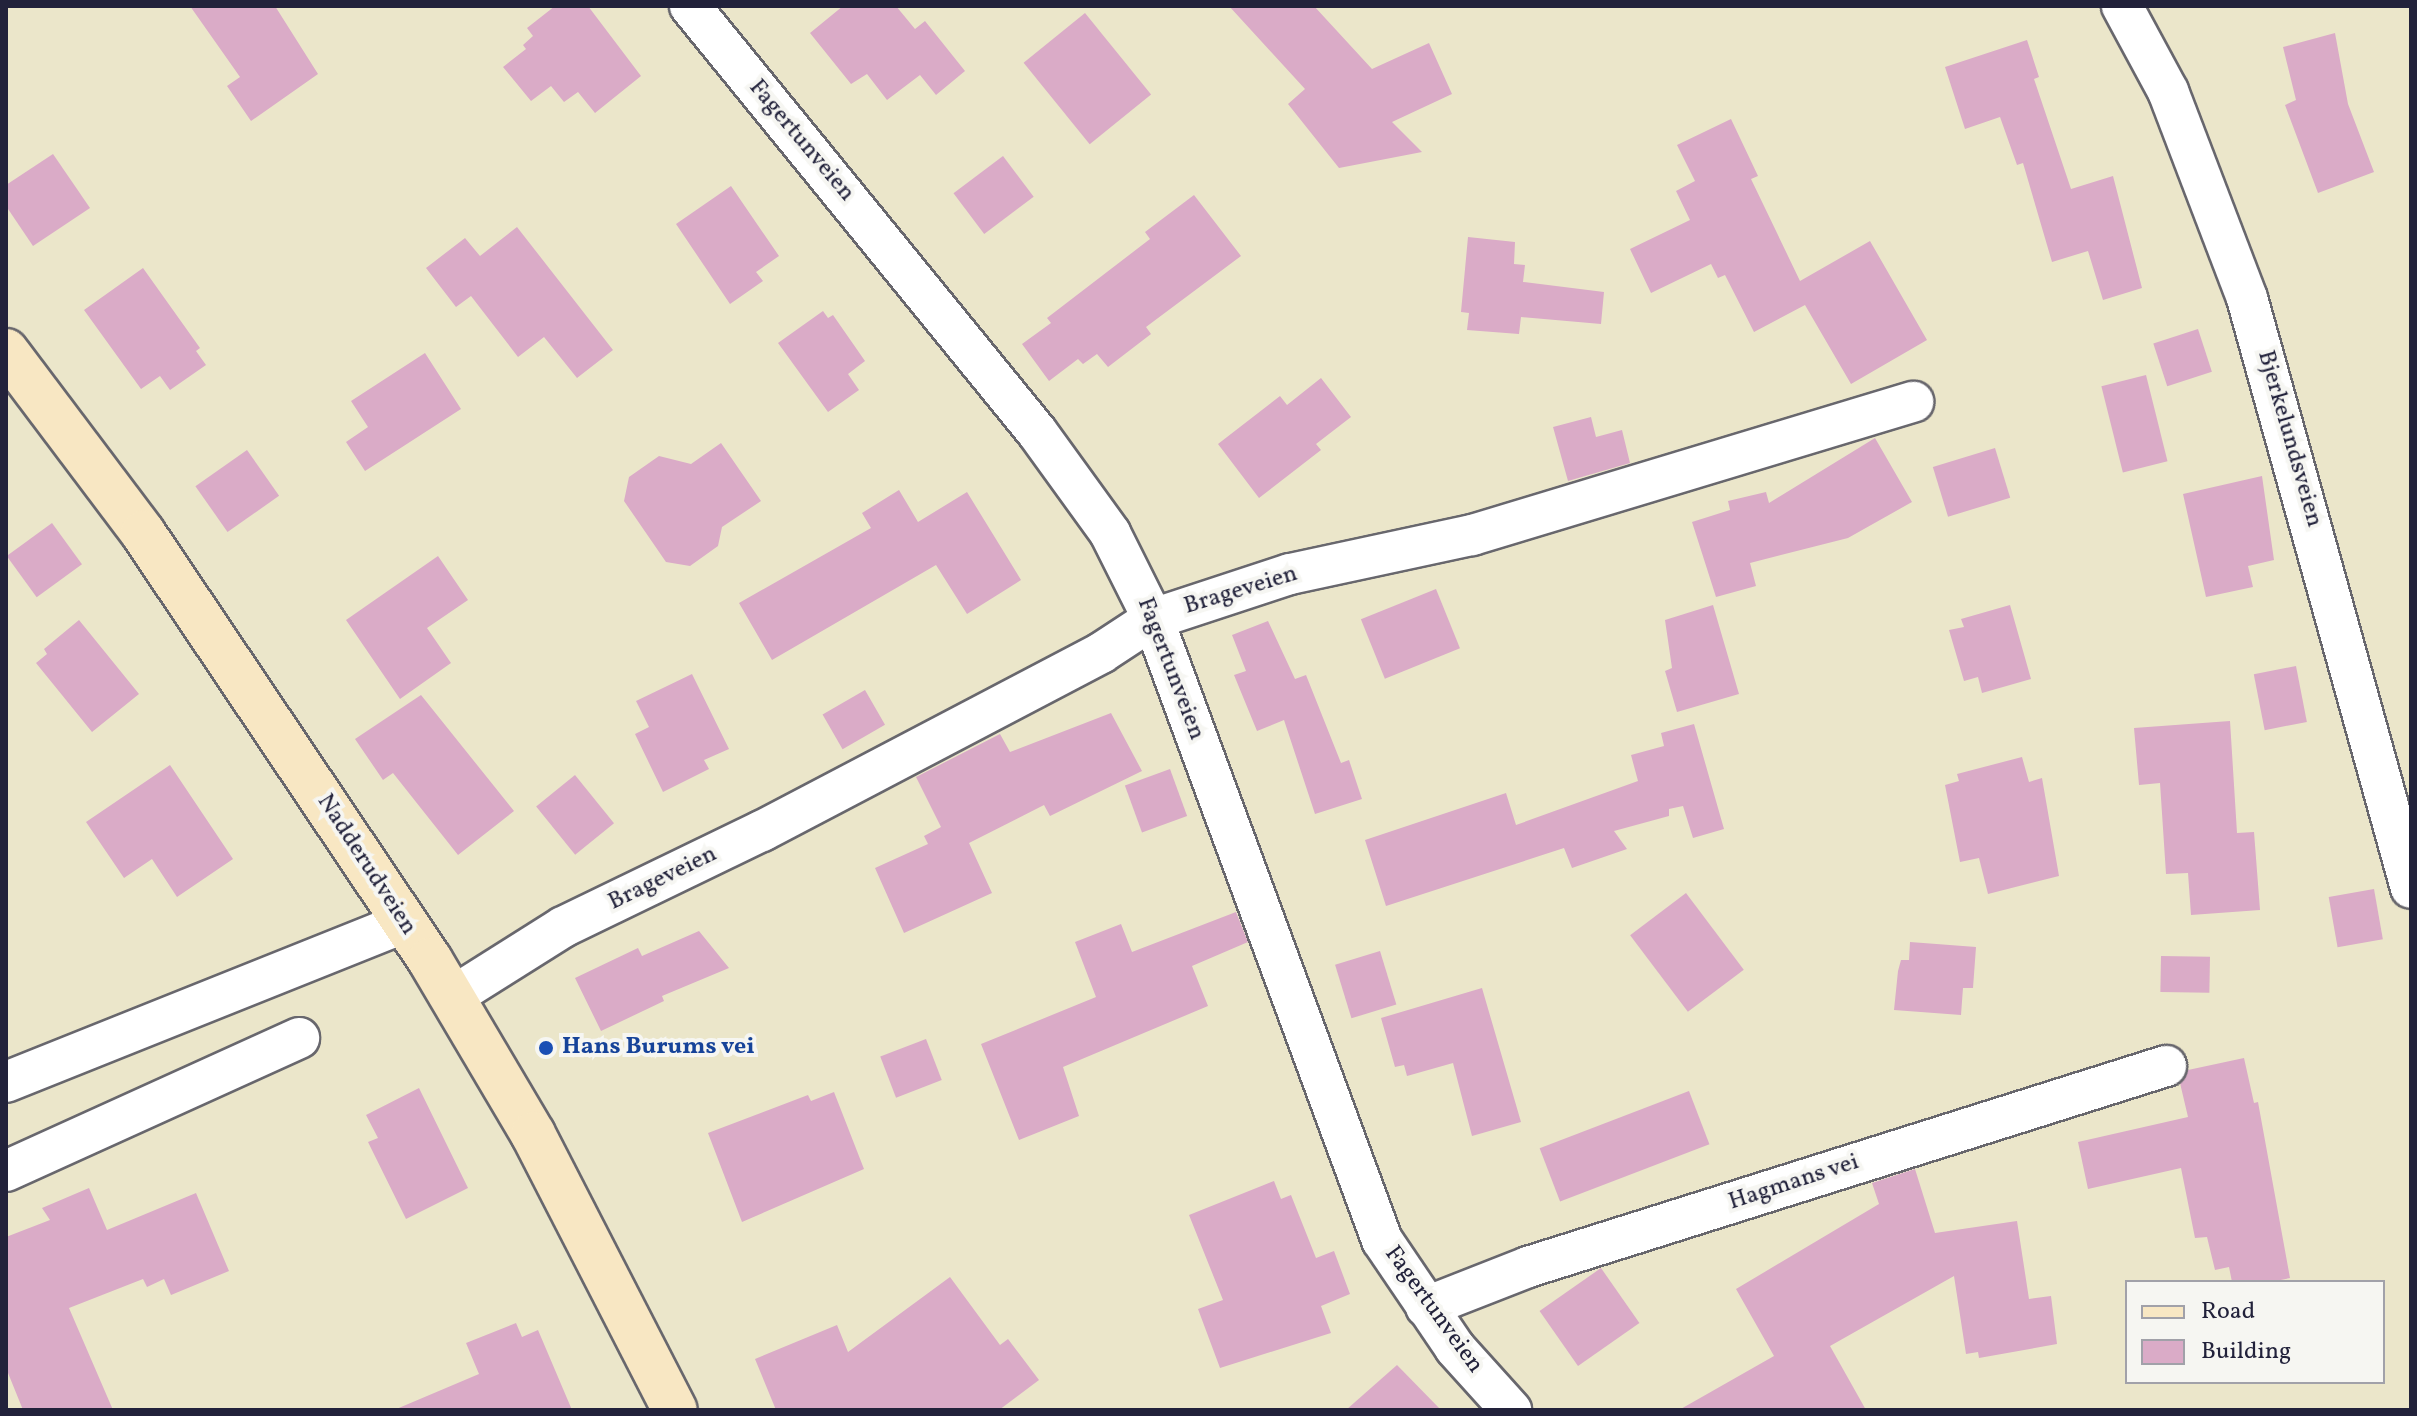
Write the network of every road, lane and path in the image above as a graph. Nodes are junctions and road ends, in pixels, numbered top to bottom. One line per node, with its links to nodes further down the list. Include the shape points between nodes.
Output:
1 (690, 6): 5 (street, Fagertunveien, via 1037,432 1110,533)
2 (2122, 6): 6 (street, Bjerkelundsveien, via 2168,91 2247,298)
3 (6, 351): 7 (main road, Nadderudveien, via 143,533)
4 (1913, 402): 5 (street, Brageveien, via 1472,535 1290,574)
5 (1153, 619): 8 (street, Brageveien, via 1101,653 762,831 563,927); 13 (street, Fagertunveien, via 1382,1240)
6 (2411, 888)
7 (403, 923): 8 (main road, Nadderudveien); 11 (street)
8 (452, 997): 14 (main road, Nadderudveien, via 533,1134)
9 (299, 1038): 12 (street)
10 (2166, 1066): 13 (street, Hagmans vei, via 1528,1267)
11 (6, 1082)
12 (6, 1171)
13 (1426, 1307): 15 (street, Fagertunveien)
14 (675, 1410)
15 (1511, 1410)

